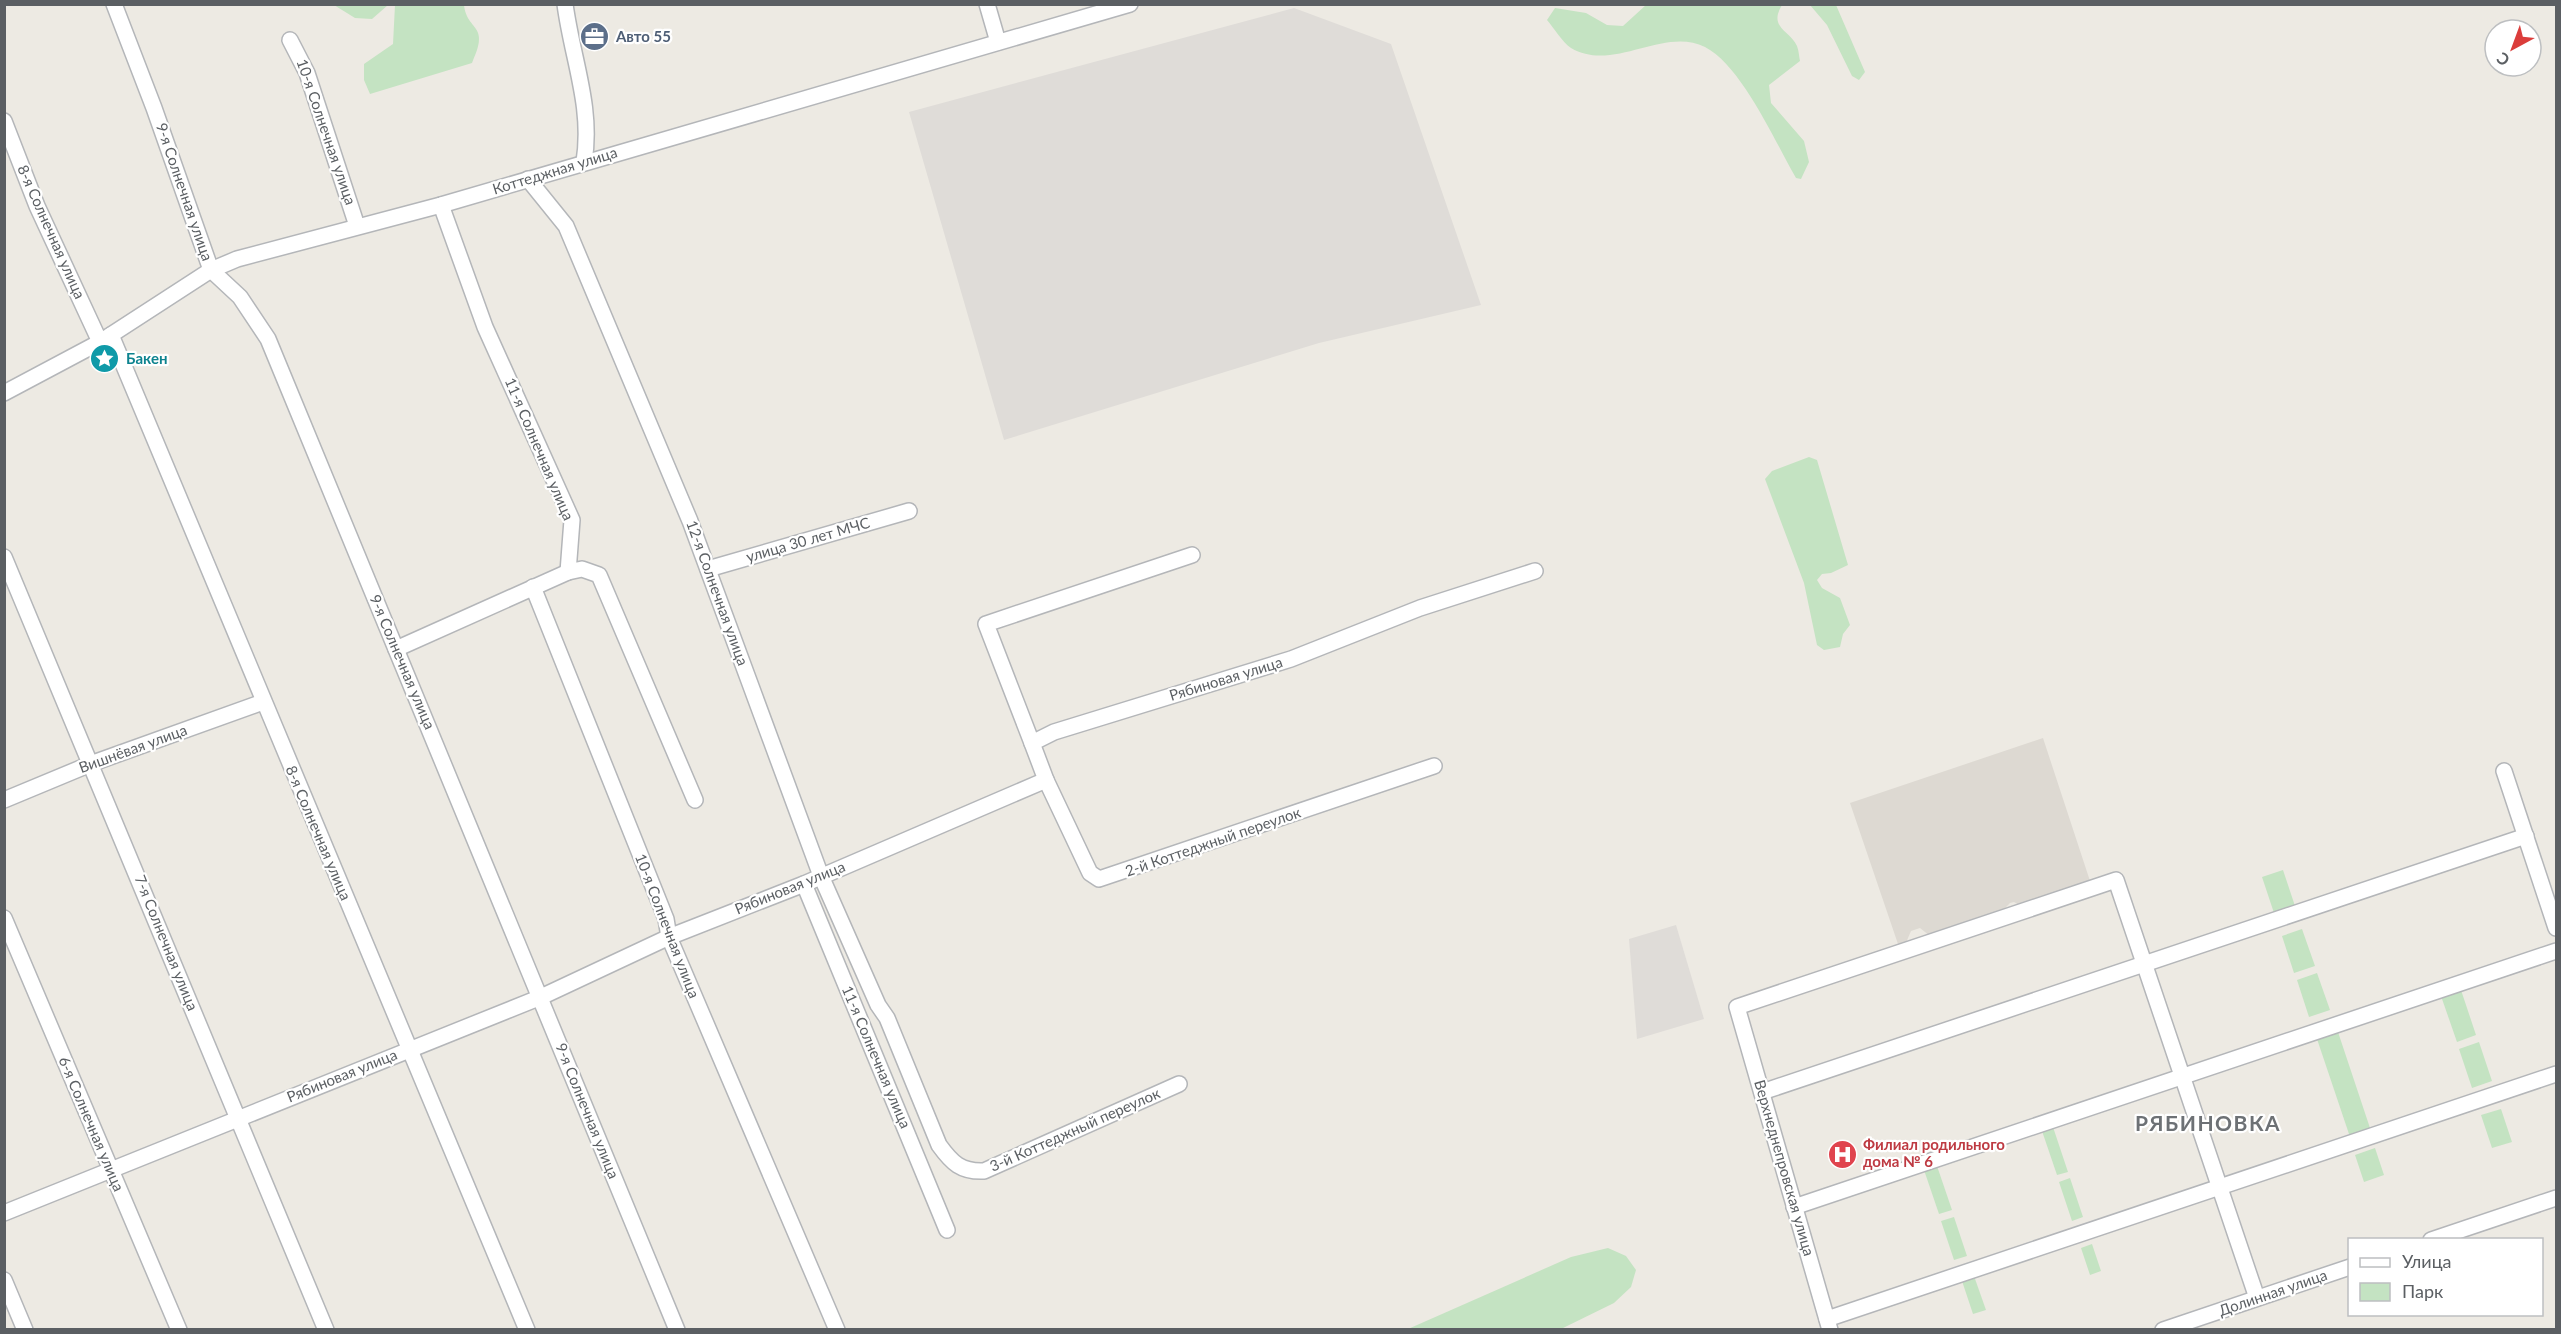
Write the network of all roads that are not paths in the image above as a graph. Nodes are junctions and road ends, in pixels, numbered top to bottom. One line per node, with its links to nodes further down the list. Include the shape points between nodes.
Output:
1 (114, 4): 12 (street, 9-я Солнечная улица)
2 (565, 4): 8 (street, via 582,83 588,137)
3 (987, 4): 6 (street)
4 (1130, 4): 6 (street, Коттеджная улица)
5 (290, 40): 11 (street, 10-я Солнечная улица, via 307,73)
6 (998, 42): 8 (street, Коттеджная улица)
7 (4, 121): 13 (street, 8-я Солнечная улица, via 37,206)
8 (584, 162): 9 (street, Коттеджная улица)
9 (528, 179): 10 (street, Коттеджная улица); 18 (street, 12-я Солнечная улица, via 566,226)
10 (441, 205): 11 (street, Коттеджная улица); 20 (street, 11-я Солнечная улица, via 485,327 572,520)
11 (357, 226): 12 (street, Коттеджная улица, via 268,249)
12 (211, 270): 13 (street, Коттеджная улица); 22 (street, 9-я Солнечная улица, via 240,297 268,339)
13 (106, 339): 14 (street, Коттеджная улица); 23 (street, 8-я Солнечная улица)
14 (4, 393)
15 (909, 511): 18 (street, улица 30 лет МЧС)
16 (1192, 555): 24 (street, via 986,624)
17 (4, 557): 25 (street, 7-я Солнечная улица)
18 (708, 569): 32 (street, 12-я Солнечная улица)
19 (1535, 570): 24 (street, Рябиновая улица, via 1420,608 1291,659)
20 (568, 572): 21 (street); 30 (street, via 582,569 599,575)
21 (533, 586): 22 (street); 36 (street, 10-я Солнечная улица, via 666,919)
22 (396, 649): 39 (street, 9-я Солнечная улица)
23 (264, 702): 25 (street, Вишнёвая улица); 41 (street, 8-я Солнечная улица)
24 (1032, 742): 28 (street)
25 (93, 763): 29 (street, Вишнёвая улица); 46 (street, 7-я Солнечная улица)
26 (1434, 766): 28 (street, 2-й Коттеджный переулок, via 1098,879 1090,873)
27 (2504, 771): 31 (street)
28 (1046, 780): 32 (street, Рябиновая улица)
29 (4, 800)
30 (695, 800)
31 (2526, 836): 35 (street); 38 (street)
32 (821, 876): 33 (street, Рябиновая улица); 40 (street, 12-я Солнечная улица)
33 (804, 884): 36 (street, Рябиновая улица); 52 (street, 11-я Солнечная улица)
34 (4, 918): 47 (street, 6-я Солнечная улица)
35 (2556, 928)
36 (669, 937): 39 (street, Рябиновая улица); 63 (street, 10-я Солнечная улица)
37 (2556, 951): 43 (street)
38 (2144, 964): 43 (street); 45 (street); 45 (street, Верхнеднепровская улица, via 2116,880 1737,1007)
39 (541, 997): 41 (street, Рябиновая улица); 62 (street, 9-я Солнечная улица)
40 (887, 1018): 44 (street, 3-й Коттеджный переулок, via 939,1145 952,1163 967,1172 984,1171)
41 (408, 1049): 46 (street, Рябиновая улица); 61 (street, 8-я Солнечная улица)
42 (2556, 1074): 48 (street)
43 (2182, 1077): 48 (street); 50 (street)
44 (1179, 1084)
45 (1762, 1092): 50 (street, Верхнеднепровская улица)
46 (237, 1119): 47 (street, Рябиновая улица); 60 (street, 7-я Солнечная улица)
47 (111, 1172): 51 (street, Рябиновая улица); 59 (street, 6-я Солнечная улица)
48 (2220, 1187): 56 (street); 57 (street)
49 (2556, 1198): 53 (street)
50 (1794, 1207): 57 (street, Верхнеднепровская улица)
51 (4, 1213)
52 (947, 1230)
53 (2434, 1238)
54 (2348, 1267): 56 (street, Долинная улица)
55 (4, 1280): 58 (street)
56 (2257, 1298): 64 (street, Долинная улица)
57 (1828, 1324)
58 (25, 1329)
59 (179, 1329)
60 (326, 1329)
61 (528, 1329)
62 (677, 1329)
63 (837, 1329)
64 (2163, 1329)

